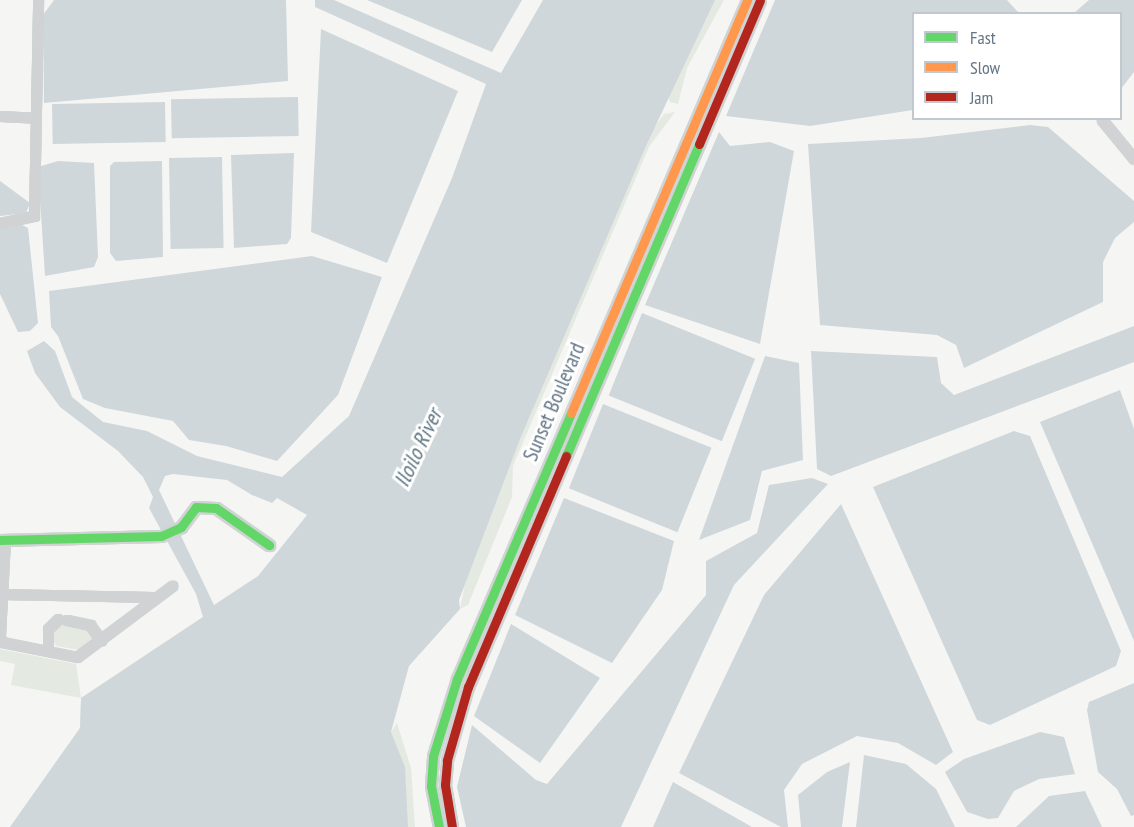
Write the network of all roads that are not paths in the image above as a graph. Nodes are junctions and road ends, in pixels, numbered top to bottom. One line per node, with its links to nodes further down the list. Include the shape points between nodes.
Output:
1 (38, 0): 5 (street)
2 (747, 0): 9 (main road, Sunset Boulevard)
3 (760, 0): 10 (main road, Sunset Boulevard)
4 (0, 116): 5 (street)
5 (35, 118): 8 (street, via 34,216)
6 (1102, 120): 7 (street)
7 (1134, 159)
8 (0, 223)
9 (595, 353): 10 (main road); 21 (main road, Sunset Boulevard, via 457,679 433,756 431,786)
10 (606, 358): 22 (main road, Sunset Boulevard, via 468,687 447,760 445,785)
11 (3, 540): 12 (main road, via 161,536 181,527 196,507 216,508); 14 (street)
12 (269, 545)
13 (172, 586): 15 (street)
14 (1, 594): 15 (street); 18 (street)
15 (154, 597): 19 (street)
16 (58, 619): 20 (street, via 48,629)
17 (67, 620): 19 (street, via 90,625)
18 (0, 637): 20 (street)
19 (101, 640): 20 (street, via 77,657)
20 (48, 651)
21 (439, 827)
22 (452, 827)

